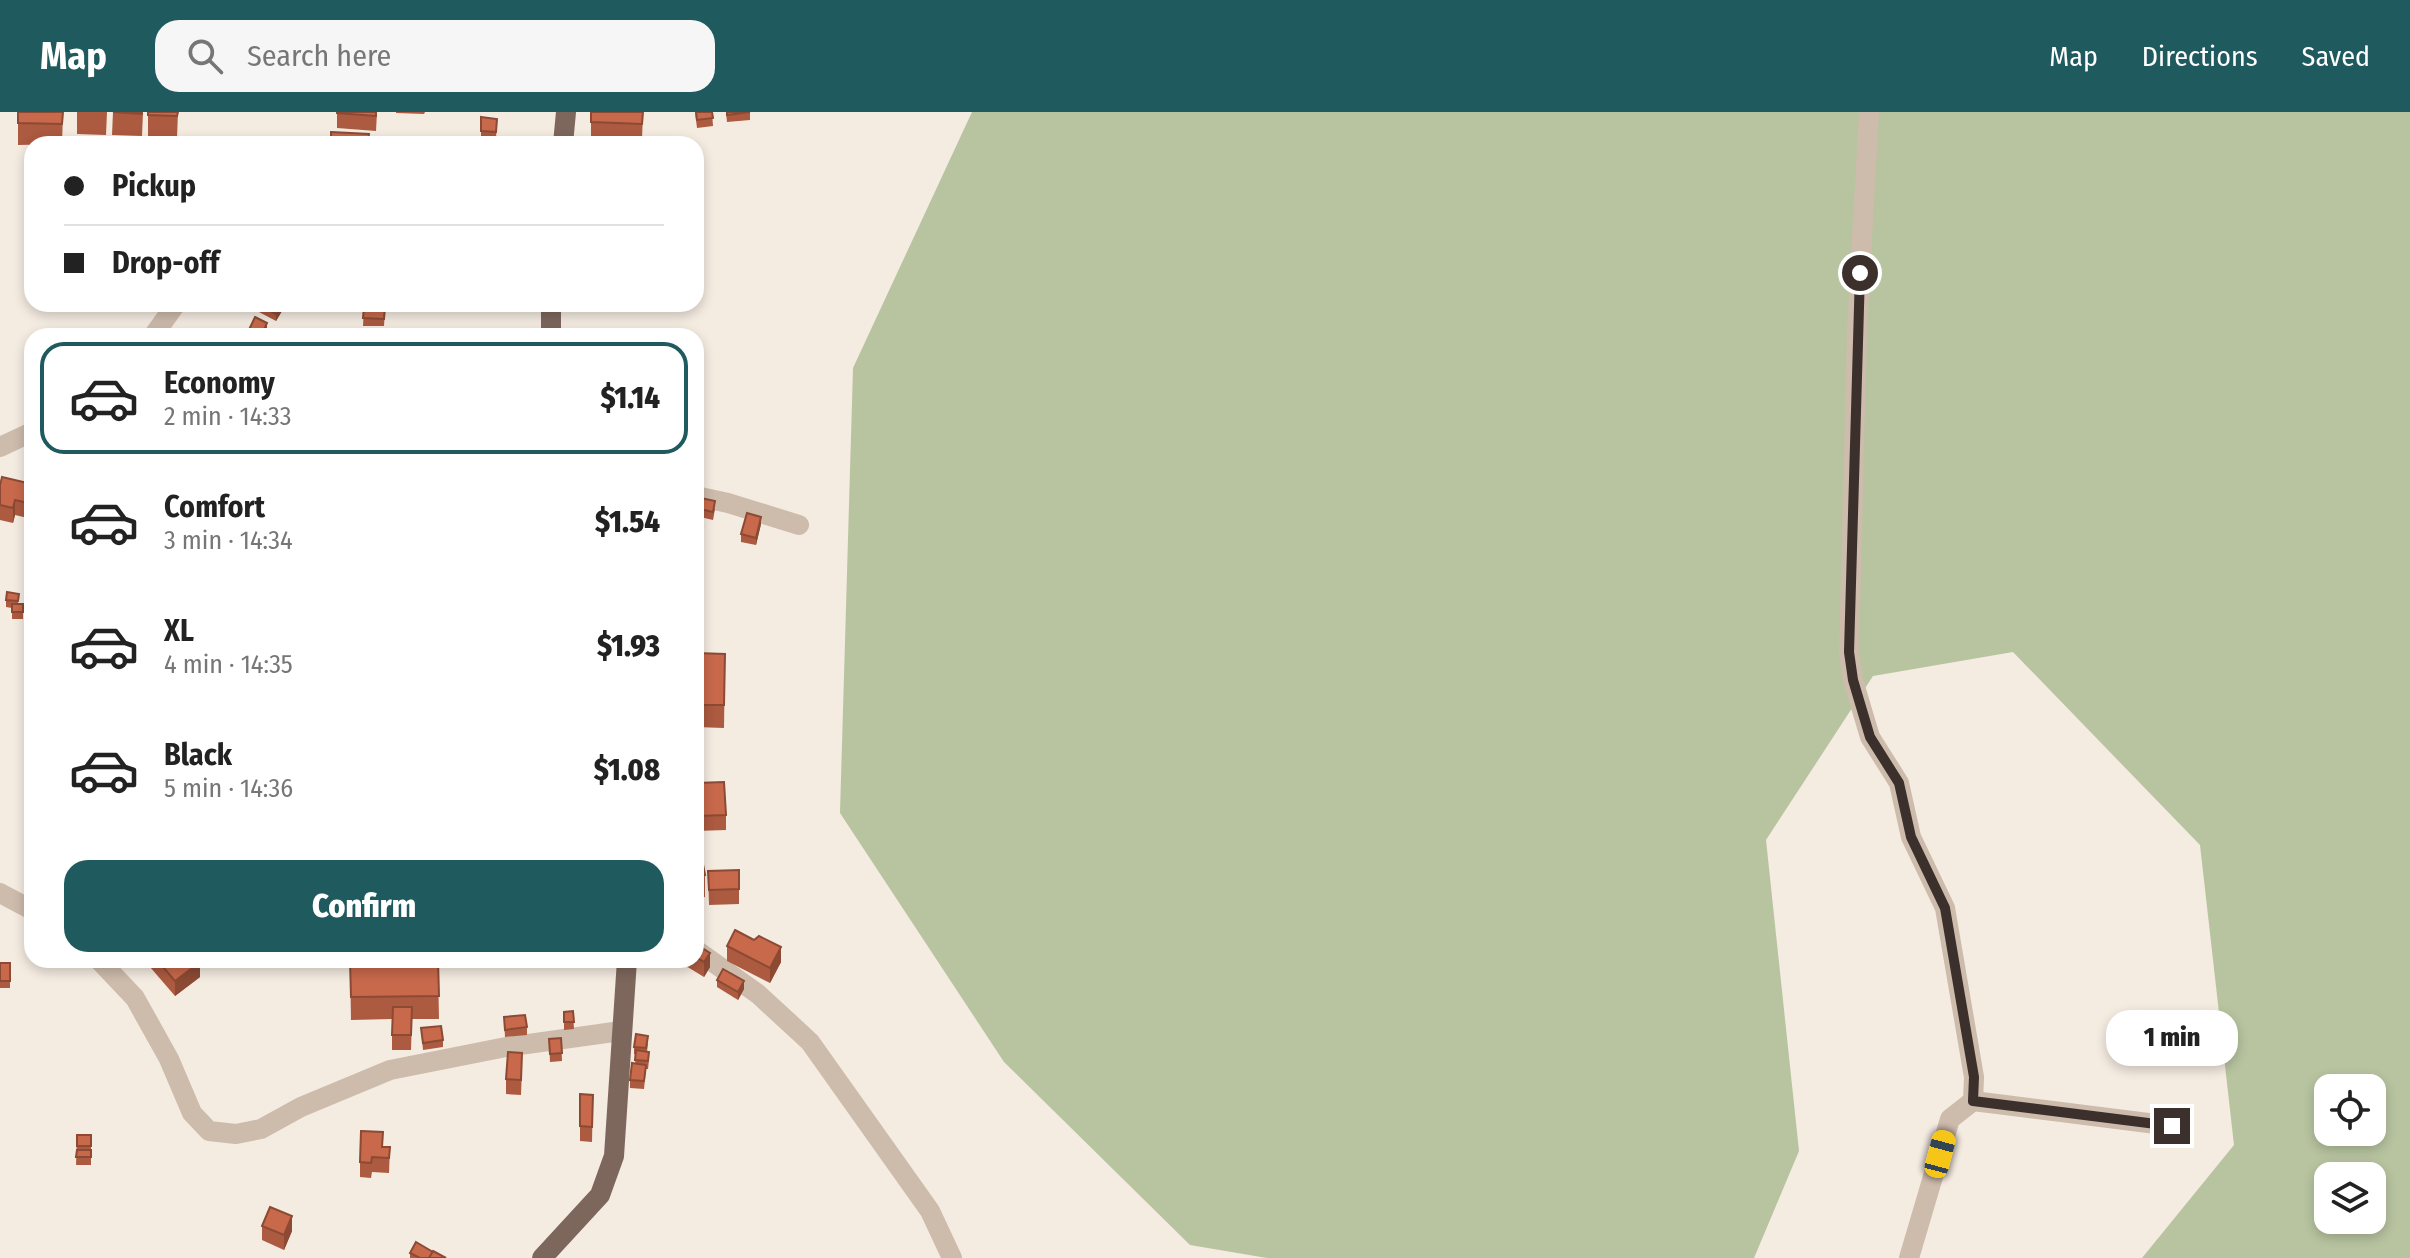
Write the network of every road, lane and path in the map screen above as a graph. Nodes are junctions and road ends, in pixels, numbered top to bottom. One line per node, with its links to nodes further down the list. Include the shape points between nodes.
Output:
1 (566, 112): 3 (main road)
2 (1869, 112): 14 (street, via 1849,652 1870,737 1899,783 1911,837 1945,908 1974,1077)
3 (564, 136)
4 (24, 436): 5 (street)
5 (0, 447)
6 (704, 498): 7 (street)
7 (799, 525)
8 (0, 893): 9 (street)
9 (24, 906)
10 (704, 956): 17 (street, via 758,994 810,1042 930,1211)
11 (107, 968): 13 (street, via 135,998 192,1113 209,1131 236,1134 261,1129 390,1070)
12 (626, 968): 13 (main road)
13 (621, 1031): 16 (main road, via 614,1156 600,1195)
14 (1973, 1101): 15 (street); 18 (street, via 1950,1119)
15 (2172, 1126)
16 (542, 1258)
17 (952, 1258)
18 (1909, 1258)

